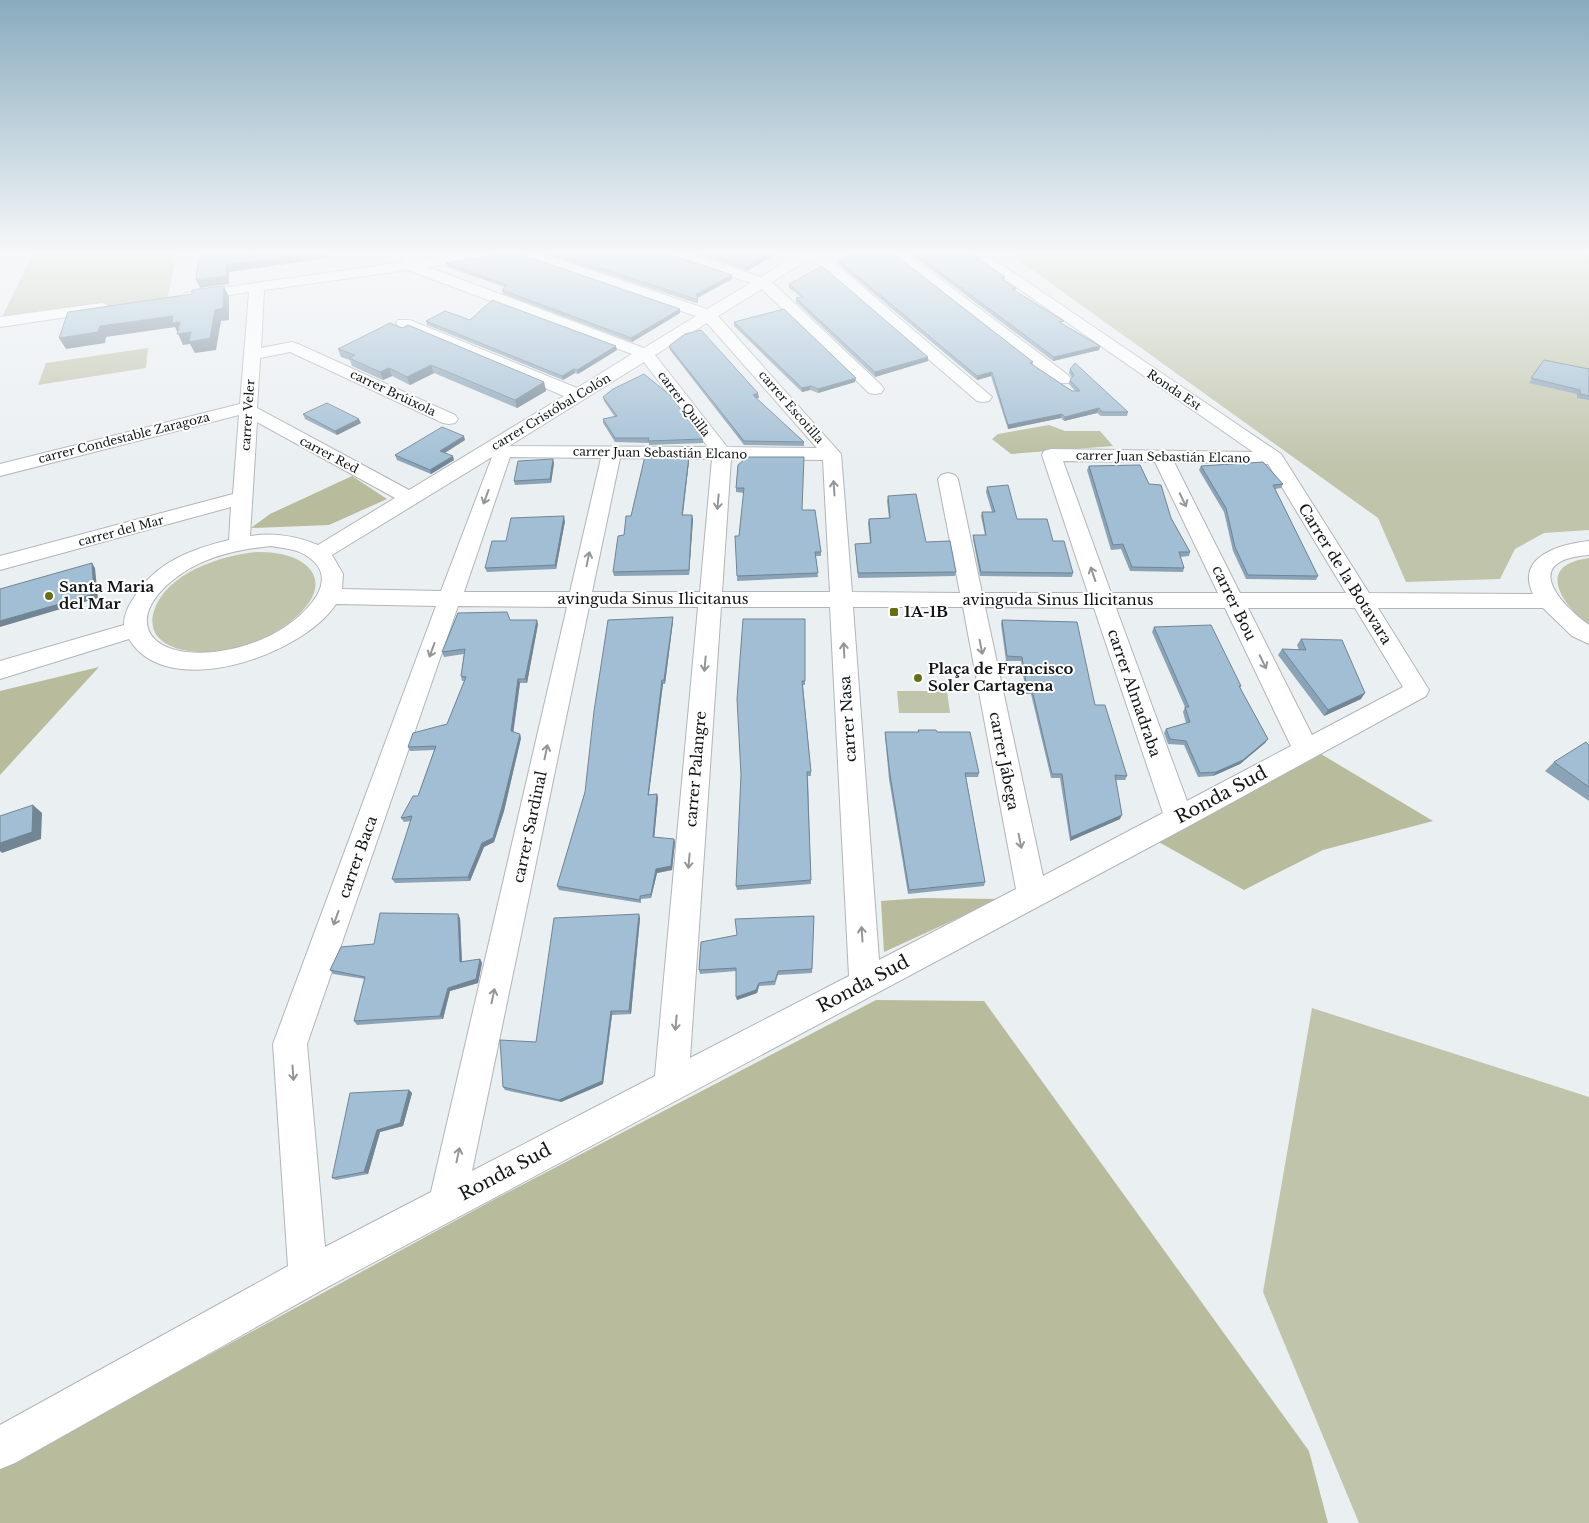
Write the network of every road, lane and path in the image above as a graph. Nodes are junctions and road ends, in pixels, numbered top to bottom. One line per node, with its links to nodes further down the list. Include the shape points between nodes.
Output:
1 (255, 325): 11 (street, carrer Veler)
2 (409, 325): 14 (street)
3 (574, 325): 10 (street)
4 (693, 325): 10 (street, carrer Cristóbal Colón)
5 (718, 325): 21 (street, carrer Escotilla)
6 (808, 325): 13 (street)
7 (898, 325): 15 (street)
8 (991, 325): 12 (street)
9 (1080, 325): 24 (street, Ronda Est)
10 (646, 354): 14 (street, carrer Cristóbal Colón); 20 (street, carrer Quilla)
11 (253, 355): 16 (street, carrer Veler); 17 (street, carrer Brúixola, via 292,347)
12 (1062, 379)
13 (875, 389)
14 (578, 395): 18 (street, carrer Cristóbal Colón)
15 (983, 397)
16 (249, 409): 25 (street, carrer Condestable Zaragoza); 27 (street, carrer Veler); 28 (street, carrer Red)
17 (449, 419)
18 (495, 451): 19 (street, carrer Juan Sebastián Elcano); 28 (street, carrer Cristóbal Colón); 35 (street, carrer Baca, one-way to 35)
19 (612, 452): 20 (street, carrer Juan Sebastián Elcano); 34 (street, carrer Sardinal, one-way to 19)
20 (722, 453): 21 (street, carrer Juan Sebastián Elcano); 36 (street, carrer Palangre, one-way to 36)
21 (832, 454): 37 (street, carrer Nasa, one-way to 21)
22 (1051, 455): 23 (street, carrer Juan Sebastián Elcano); 39 (street, carrer Almadraba, one-way to 22)
23 (1162, 457): 24 (street, carrer Juan Sebastián Elcano); 40 (street, carrer Bou, one-way to 40)
24 (1274, 458): 41 (street, Carrer de la Botavara)
25 (0, 470)
26 (948, 479): 38 (street, carrer Jábega)
27 (242, 498): 29 (street, carrer Veler); 32 (street, carrer del Mar)
28 (409, 498): 31 (street, carrer Cristóbal Colón)
29 (239, 543): 31 (street, via 286,541); 43 (street, via 195,558 158,582 138,610)
30 (1589, 548): 42 (street, via 1561,553 1546,562 1540,583)
31 (320, 553): 33 (street, via 332,572)
32 (0, 563)
33 (328, 596): 35 (street, avinguda Sinus Ilicitanus); 43 (street, via 315,614 286,636 250,652 218,660 187,661 162,655 144,644)
34 (580, 598): 35 (street, avinguda Sinus Ilicitanus); 36 (street, avinguda Sinus Ilicitanus); 52 (street, carrer Sardinal, one-way to 34)
35 (450, 599): 53 (street, carrer Baca, one-way to 53, via 290,1044)
36 (710, 599): 37 (street, avinguda Sinus Ilicitanus); 51 (street, carrer Palangre, one-way to 51)
37 (841, 599): 38 (street, avinguda Sinus Ilicitanus); 50 (street, carrer Nasa, one-way to 37)
38 (972, 600): 39 (street, avinguda Sinus Ilicitanus); 49 (street, carrer Jábega, one-way to 49)
39 (1102, 600): 40 (street, avinguda Sinus Ilicitanus); 48 (street, carrer Almadraba)
40 (1233, 601): 41 (street, avinguda Sinus Ilicitanus); 47 (street, carrer Bou, one-way to 47)
41 (1362, 601): 42 (street, avinguda Sinus Ilicitanus); 46 (street, Carrer de la Botavara)
42 (1548, 601): 44 (street, via 1567,621)
43 (136, 629): 45 (street)
44 (1589, 636)
45 (0, 670)
46 (1417, 690): 47 (street, Ronda Sud)
47 (1306, 749): 48 (street, Ronda Sud)
48 (1178, 818): 49 (street, Ronda Sud)
49 (1032, 895): 50 (street, Ronda Sud)
50 (865, 983): 51 (street, Ronda Sud)
51 (671, 1085): 52 (street, Ronda Sud)
52 (448, 1202): 53 (street, Ronda Sud)
53 (308, 1276): 54 (street, Ronda Sud)
54 (0, 1448)

